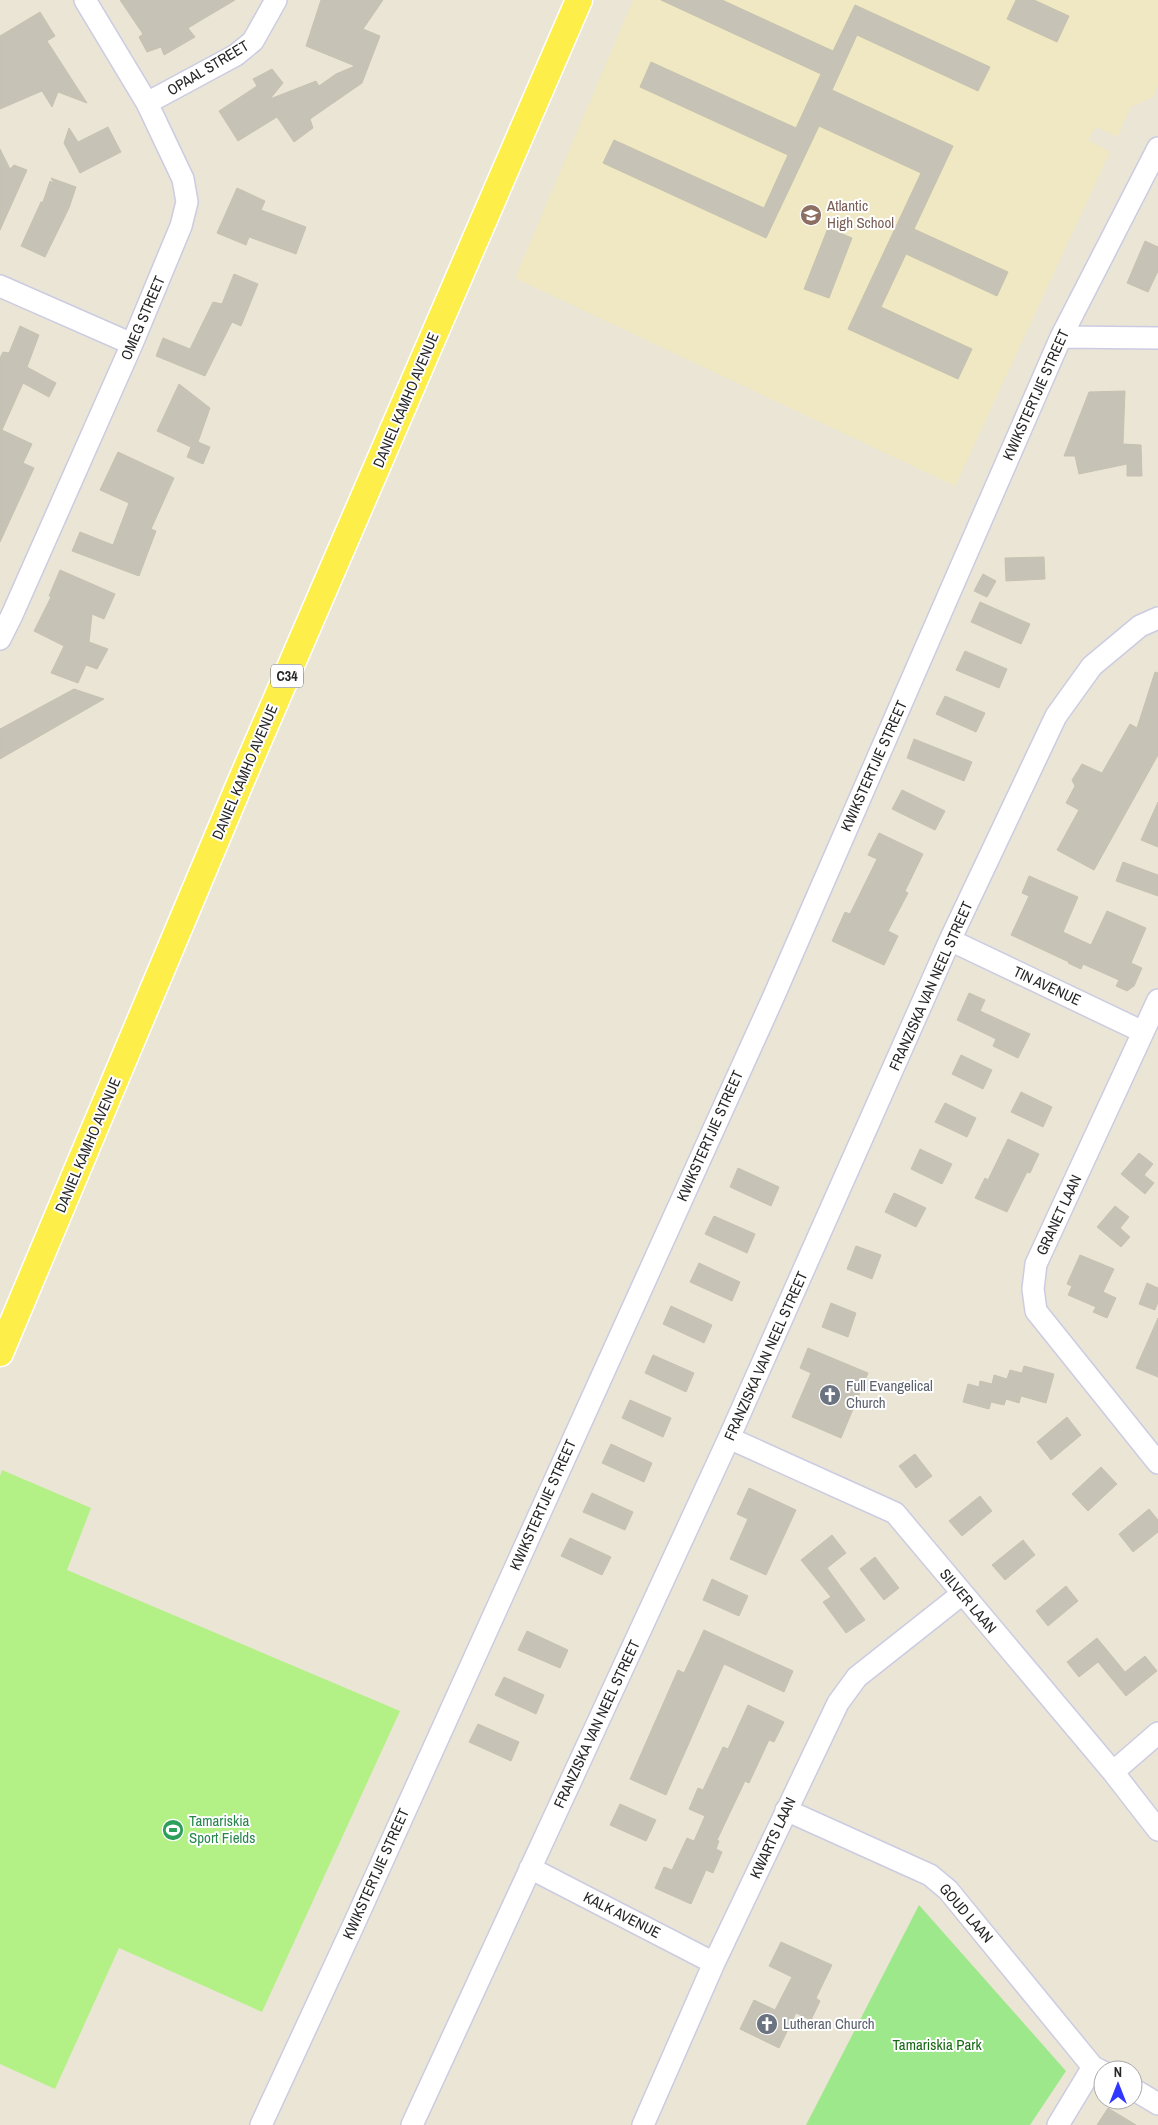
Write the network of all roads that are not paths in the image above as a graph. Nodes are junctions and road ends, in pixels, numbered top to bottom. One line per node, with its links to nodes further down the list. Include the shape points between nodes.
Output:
1 (85, 0): 4 (street, OMEG STREET)
2 (276, 0): 4 (street, OPAAL STREET, via 253,41 236,55)
3 (579, 0): 15 (main road, DANIEL KAMHO AVENUE / C34, via 245,771)
4 (148, 103): 9 (street, OMEG STREET, via 183,179 186,202 180,226)
5 (1158, 148): 7 (street, KWIKSTERTJIE STREET)
6 (0, 286): 9 (street)
7 (1061, 337): 8 (street); 29 (street, KWIKSTERTJIE STREET, via 769,1007)
8 (1158, 338)
9 (132, 344): 11 (street, OMEG STREET)
10 (1158, 618): 12 (street, FRANZISKA VAN NEEL STREET, via 1140,626 1092,666 1056,716)
11 (0, 639)
12 (950, 940): 14 (street, TIN AVENUE); 16 (street, FRANZISKA VAN NEEL STREET)
13 (1158, 1000): 14 (street, GRANET LAAN)
14 (1143, 1032): 17 (street, GRANET LAAN, via 1036,1264 1033,1289 1036,1311)
15 (0, 1354)
16 (729, 1438): 18 (street, SILVER LAAN, via 895,1513); 23 (street, FRANZISKA VAN NEEL STREET)
17 (1158, 1463)
18 (962, 1594): 20 (street, SILVER LAAN); 21 (street, KWARTS LAAN, via 857,1677 838,1703)
19 (1158, 1732): 20 (street)
20 (1113, 1772): 22 (street, SILVER LAAN)
21 (786, 1810): 24 (street, KWARTS LAAN); 25 (street, GOUD LAAN, via 930,1875 948,1890)
22 (1158, 1830)
23 (530, 1868): 24 (street, KALK AVENUE); 30 (street, FRANZISKA VAN NEEL STREET)
24 (714, 1963): 31 (street, KWARTS LAAN)
25 (1093, 2064)
26 (1093, 2077): 32 (street)
27 (1143, 2095): 28 (street)
28 (1158, 2104)
29 (261, 2125)
30 (412, 2125)
31 (643, 2125)
32 (1058, 2125)

